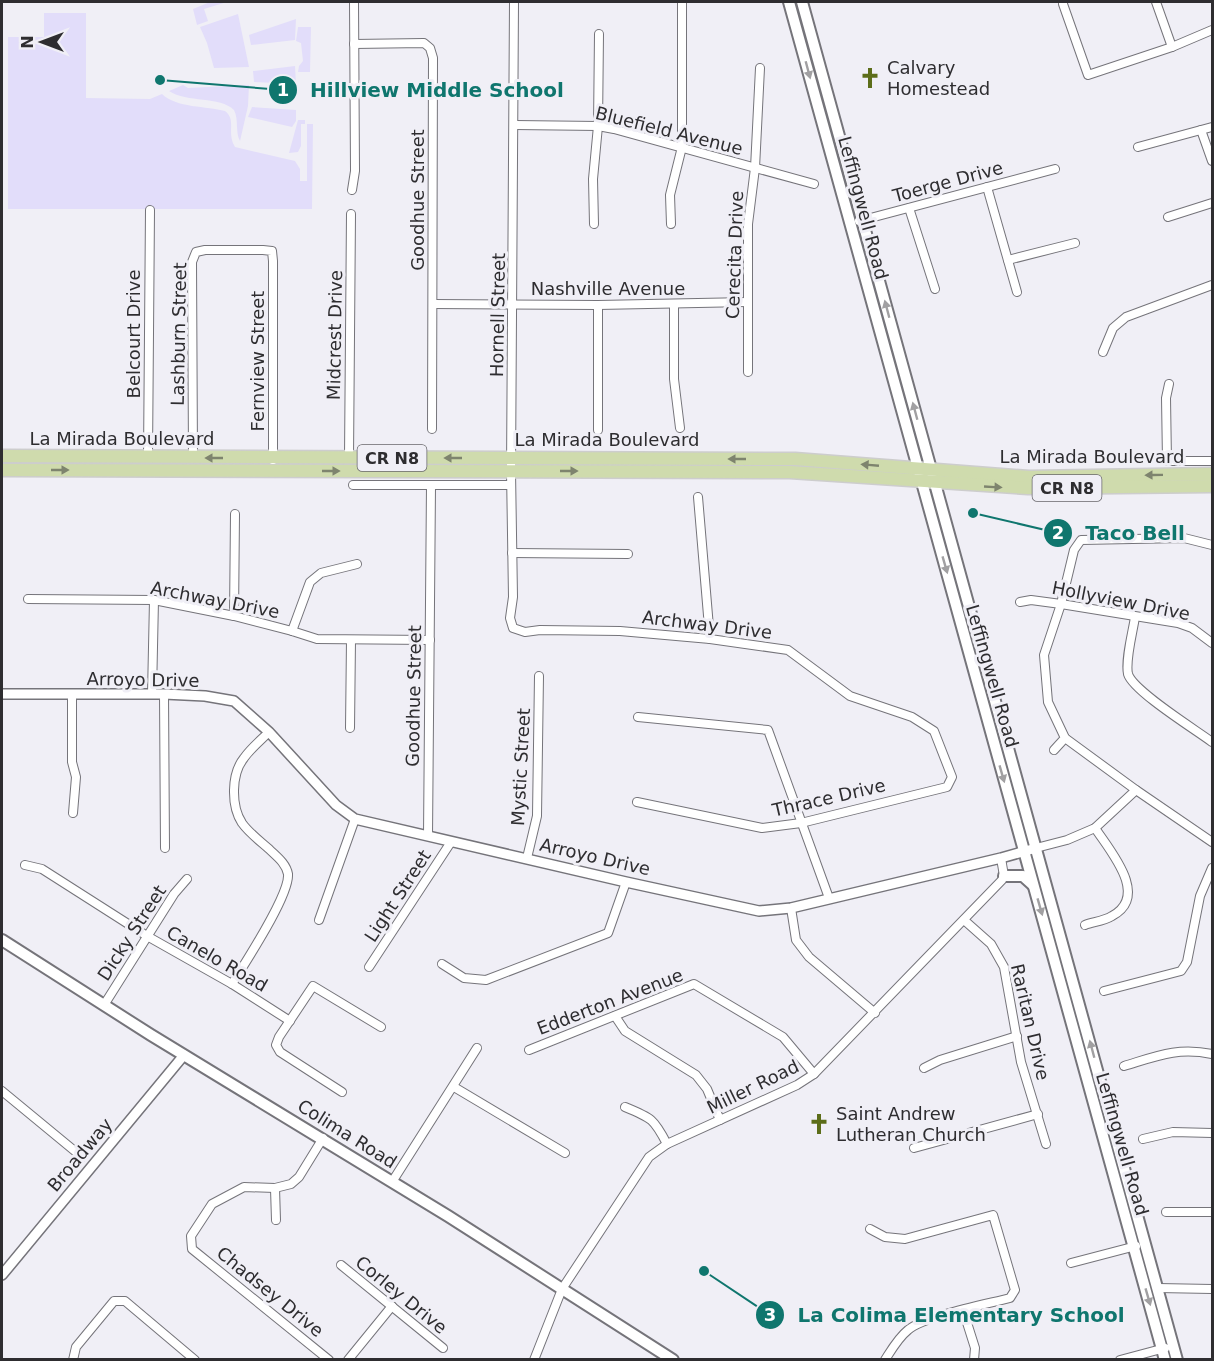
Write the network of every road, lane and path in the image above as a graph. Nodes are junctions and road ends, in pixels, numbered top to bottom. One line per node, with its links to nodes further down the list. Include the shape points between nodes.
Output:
1 (354, 2): 10 (street)
2 (514, 2): 13 (street, Hornell Street)
3 (682, 2): 17 (street)
4 (789, 2): 31 (main road, Leffingwell Road, one-way to 31)
5 (802, 2): 30 (main road, Leffingwell Road)
6 (1156, 2): 11 (street)
7 (1063, 4): 11 (street, via 1088,75)
8 (1212, 30): 11 (street)
9 (599, 34): 14 (street)
10 (354, 44): 24 (street); 41 (street, Goodhue Street, via 424,43 430,48)
11 (1172, 47)
12 (760, 68): 20 (street, Cerecita Drive)
13 (515, 125): 14 (street, Bluefield Avenue); 42 (street, Hornell Street)
14 (598, 126): 17 (street, Bluefield Avenue); 32 (street)
15 (1212, 127): 16 (street)
16 (1202, 130): 18 (street); 19 (street)
17 (682, 147): 20 (street, Bluefield Avenue); 33 (street, via 670,195)
18 (1138, 147)
19 (1212, 161)
20 (754, 168): 22 (street, Bluefield Avenue); 40 (street, Cerecita Drive, via 748,225)
21 (1054, 169): 23 (street, Toerge Drive)
22 (814, 184)
23 (987, 187): 26 (street, Toerge Drive); 36 (street)
24 (352, 190)
25 (1212, 203): 29 (street)
26 (909, 208): 30 (street, Toerge Drive); 38 (street)
27 (150, 210): 52 (street, Belcourt Drive)
28 (351, 214): 54 (street, Midcrest Drive)
29 (1168, 217)
30 (863, 220): 31 (street, Toerge Drive); 63 (main road, Leffingwell Road, one-way to 30)
31 (850, 223): 62 (main road, Leffingwell Road)
32 (594, 224)
33 (671, 224)
34 (1075, 243): 36 (street)
35 (272, 251): 53 (street, Fernview Street); 55 (street, Lashburn Street, via 195,252)
36 (1008, 260): 39 (street)
37 (1212, 285): 45 (street, via 1126,317 1113,327)
38 (935, 289)
39 (1017, 292)
40 (748, 302): 43 (street, Nashville Avenue); 46 (street, Cerecita Drive)
41 (433, 304): 42 (street, Nashville Avenue); 49 (street, Goodhue Street)
42 (513, 304): 44 (street, Nashville Avenue); 56 (street, Hornell Street)
43 (674, 304): 44 (street, Nashville Avenue); 48 (street, via 674,380)
44 (598, 305): 50 (street)
45 (1103, 352)
46 (748, 372)
47 (1169, 384): 57 (street, via 1167,461)
48 (680, 428)
49 (432, 429)
50 (598, 430)
51 (2, 456): 52 (main road, La Mirada Boulevard / CR N8)
52 (148, 457): 55 (main road, La Mirada Boulevard / CR N8)
53 (273, 457): 54 (main road, La Mirada Boulevard / CR N8); 55 (main road, La Mirada Boulevard / CR N8, one-way to 55); 59 (street, Fernview Street)
54 (349, 457): 56 (main road, La Mirada Boulevard / CR N8, one-way to 54)
55 (193, 458)
56 (512, 458): 60 (street, Hornell Street); 62 (main road, La Mirada Boulevard / CR N8, one-way to 56, via 795,459)
57 (1212, 461)
58 (2, 470): 59 (main road, La Mirada Boulevard / CR N8, one-way to 59)
59 (273, 471): 60 (main road, La Mirada Boulevard / CR N8, one-way to 60)
60 (511, 471): 62 (main road, La Mirada Boulevard / CR N8, one-way to 62); 65 (street, Hornell Street)
61 (1212, 474): 63 (main road, La Mirada Boulevard / CR N8, one-way to 63)
62 (920, 475): 63 (main road, La Mirada Boulevard / CR N8); 109 (main road, Leffingwell Road, one-way to 109)
63 (933, 476): 67 (main road, La Mirada Boulevard / CR N8, one-way to 67, via 1028,488); 108 (main road, Leffingwell Road)
64 (352, 485): 66 (street)
65 (511, 485): 66 (street); 71 (street, Hornell Street)
66 (430, 486): 84 (street, Goodhue Street)
67 (1212, 486)
68 (698, 497): 82 (street)
69 (235, 514): 78 (street)
70 (1212, 545): 77 (street, via 1184,538 1080,540)
71 (512, 553): 72 (street); 80 (street, Hornell Street)
72 (628, 554)
73 (357, 564): 81 (street, via 321,573 310,582)
74 (28, 599): 75 (street, Archway Drive)
75 (154, 600): 78 (street, Archway Drive); 88 (street)
76 (1020, 602): 77 (street, Hollyview Drive)
77 (1061, 604): 79 (street, Hollyview Drive); 94 (street, via 1044,655 1048,702)
78 (234, 616): 81 (street, Archway Drive)
79 (1135, 617): 85 (street, Hollyview Drive, via 1178,623); 95 (street, via 1128,674 1134,683)
80 (513, 628): 82 (street, Archway Drive, via 525,632 620,631)
81 (292, 631): 83 (street, Archway Drive, via 317,639)
82 (710, 639): 97 (street, Archway Drive, via 788,650 850,696 912,717 934,731)
83 (351, 640): 84 (street, Archway Drive); 92 (street)
84 (430, 640): 104 (street, Goodhue Street)
85 (1212, 643)
86 (539, 676): 110 (street, Mystic Street, via 537,816)
87 (2, 694): 90 (street, Arroyo Drive)
88 (152, 694): 89 (street, Arroyo Drive); 90 (street, Arroyo Drive)
89 (164, 694): 93 (street, Arroyo Drive, via 234,701); 107 (street)
90 (72, 695): 100 (street, Arroyo Drive)
91 (638, 717): 102 (street, via 768,730)
92 (350, 728)
93 (269, 732): 101 (street, Arroyo Drive, via 336,806); 127 (street, via 237,769 234,796 243,824 284,863 288,875 269,923)
94 (1065, 738): 96 (street); 98 (street)
95 (1212, 742)
96 (1054, 750)
97 (952, 777): 102 (street, Thrace Drive, via 947,787)
98 (1136, 790): 103 (street, Arroyo Drive); 106 (street)
99 (637, 802): 102 (street, Thrace Drive, via 762,828)
100 (74, 813)
101 (355, 819): 104 (street, Arroyo Drive); 120 (street)
102 (801, 823): 118 (street)
103 (1095, 828): 108 (street, Arroyo Drive); 122 (street, via 1125,875 1128,898 1111,917)
104 (428, 836): 105 (street, Arroyo Drive)
105 (451, 842): 110 (street, Arroyo Drive); 126 (street, Light Street)
106 (1212, 842)
107 (165, 848)
108 (1036, 848): 109 (street, Arroyo Drive); 162 (main road, Leffingwell Road, one-way to 108)
109 (1024, 851): 111 (street, Arroyo Drive); 117 (main road, Leffingwell Road)
110 (527, 858): 116 (street, Arroyo Drive)
111 (1001, 858): 114 (street); 118 (street, Arroyo Drive)
112 (25, 865): 123 (street, Canelo Road, via 42,869)
113 (1212, 868): 128 (street, via 1200,896 1187,962 1181,971)
114 (1004, 876): 117 (main road, via 1023,876); 121 (street, Miller Road)
115 (187, 879): 123 (street, Dicky Street)
116 (626, 882): 119 (street, Arroyo Drive, via 759,911); 125 (street, via 608,933 486,980 464,978)
117 (1034, 887): 163 (main road, Leffingwell Road, one-way to 163)
118 (829, 898): 119 (street, Arroyo Drive)
119 (791, 908): 130 (street, via 796,940 809,957)
120 (319, 920)
121 (964, 920): 130 (street, Miller Road); 134 (street, Raritan Drive, via 991,944 1004,967)
122 (1085, 925)
123 (147, 936): 127 (street, Canelo Road); 129 (street, Dicky Street)
124 (2, 940): 129 (main road, Colima Road)
125 (442, 964)
126 (369, 968)
127 (232, 984): 132 (street, Canelo Road)
128 (1104, 991)
129 (104, 1005): 138 (main road, Colima Road)
130 (875, 1013): 141 (street, Miller Road)
131 (615, 1016): 136 (street, Edderton Avenue); 141 (street, Edderton Avenue, via 694,984 783,1037); 147 (street, via 625,1031 696,1075 707,1089)
132 (290, 1021): 133 (street, via 313,986); 144 (street, via 276,1045 280,1052)
133 (381, 1027)
134 (1017, 1036): 140 (street); 146 (street, Raritan Drive)
135 (477, 1048): 142 (street)
136 (529, 1050)
137 (1212, 1054): 139 (street, via 1175,1051)
138 (184, 1055): 149 (main road, Colima Road); 166 (street, Broadway)
139 (1124, 1066)
140 (924, 1068)
141 (814, 1074): 147 (street, Miller Road)
142 (454, 1087): 154 (street); 156 (street)
143 (2, 1091): 155 (street)
144 (342, 1092)
145 (625, 1107): 151 (street, via 655,1122)
146 (1038, 1114): 152 (street, Raritan Drive); 153 (street)
147 (720, 1120): 151 (street, Miller Road)
148 (1212, 1133): 150 (street, via 1173,1132)
149 (323, 1138): 156 (main road, Colima Road); 157 (street, via 299,1177 291,1184)
150 (1143, 1139)
151 (667, 1144): 168 (street, Miller Road, via 649,1156)
152 (1046, 1144)
153 (914, 1148)
154 (565, 1154)
155 (82, 1157)
156 (392, 1182): 168 (main road, Colima Road)
157 (275, 1188): 160 (street); 177 (street, Chadsey Drive, via 244,1187 212,1204 191,1236 192,1249)
158 (1166, 1212): 159 (street)
159 (1212, 1212)
160 (276, 1220)
161 (870, 1229): 171 (street, via 885,1237 905,1239 993,1215 1015,1290 1010,1298)
162 (1145, 1243): 163 (street); 167 (main road, Leffingwell Road)
163 (1134, 1246): 164 (street); 174 (main road, Leffingwell Road, one-way to 174)
164 (1071, 1263)
165 (341, 1265): 170 (street, Corley Drive)
166 (2, 1275)
167 (1158, 1288): 169 (street); 172 (main road, Leffingwell Road)
168 (562, 1289): 179 (street, Miller Road); 180 (main road, Colima Road)
169 (1212, 1289)
170 (392, 1306): 173 (street, Corley Drive); 178 (street)
171 (963, 1310): 181 (street, via 910,1328); 182 (street, via 975,1348)
172 (1174, 1346): 174 (street); 184 (main road, Leffingwell Road)
173 (443, 1348)
174 (1164, 1354): 183 (street)
175 (73, 1359): 176 (street, via 76,1347 114,1300 124,1301)
176 (195, 1359)
177 (329, 1359)
178 (348, 1359)
179 (534, 1359)
180 (673, 1359)
181 (885, 1359)
182 (974, 1359)
183 (1120, 1359)
184 (1177, 1359)

